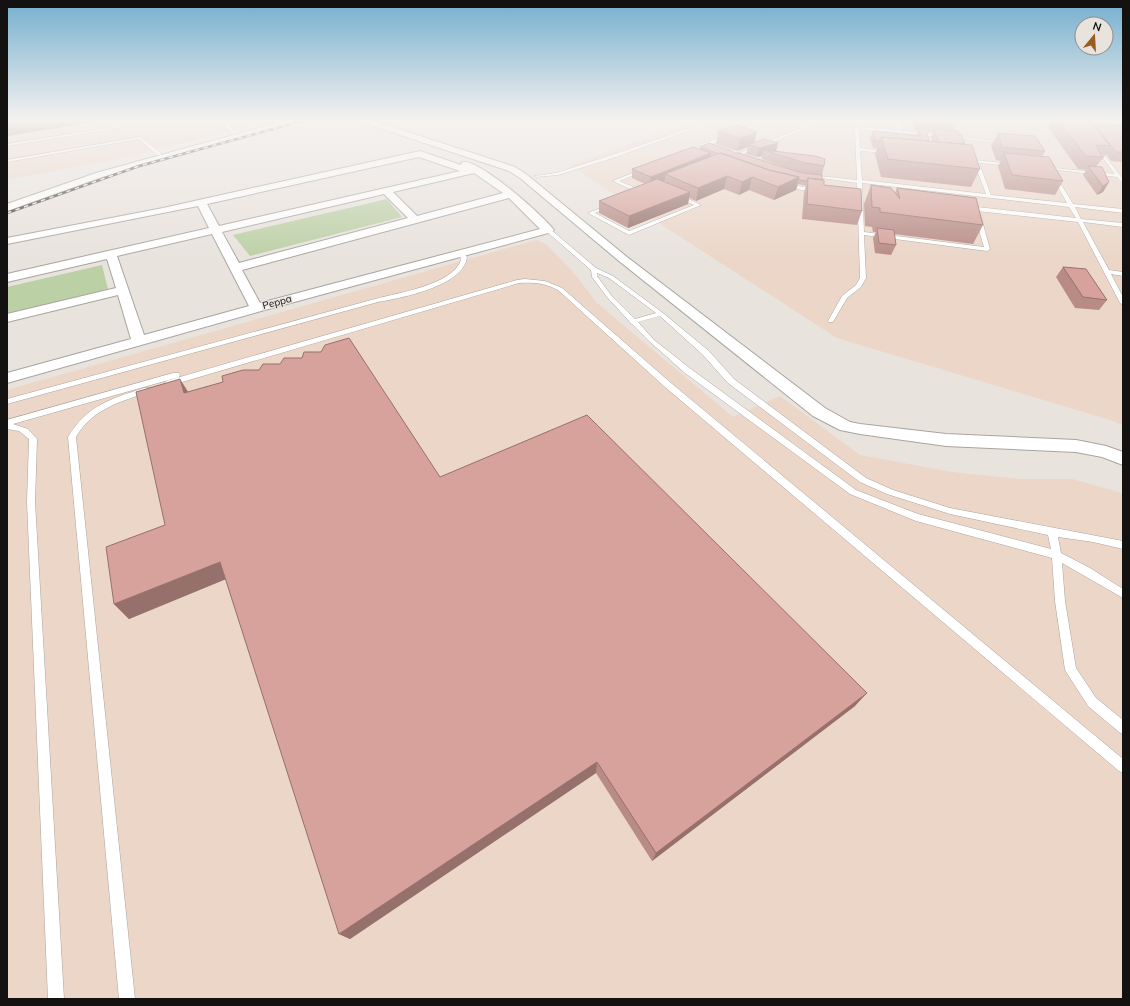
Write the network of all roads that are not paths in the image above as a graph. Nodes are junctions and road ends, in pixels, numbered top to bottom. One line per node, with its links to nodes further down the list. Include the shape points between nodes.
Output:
1 (131, 166): 35 (street)
2 (365, 166): 31 (street)
3 (459, 166): 13 (street)
4 (466, 166): 13 (street)
5 (503, 166): 65 (street, via 523,176 623,259 819,412 841,423 860,429 946,440 1087,447)
6 (582, 166): 15 (lane, via 556,174)
7 (859, 166): 17 (lane)
8 (978, 166): 29 (lane)
9 (1110, 166): 16 (lane)
10 (1034, 167): 12 (lane)
11 (650, 168): 23 (lane, via 615,181)
12 (1049, 168): 16 (lane); 33 (lane)
13 (472, 170): 20 (street); 25 (street, via 492,180)
14 (801, 175): 17 (lane)
15 (536, 176)
16 (1118, 176): 18 (lane)
17 (859, 182): 28 (lane); 29 (lane)
18 (1123, 182)
19 (778, 183): 22 (lane)
20 (386, 190): 38 (street); 41 (street)
21 (650, 190): 23 (lane)
22 (826, 192)
23 (643, 193): 27 (lane)
24 (670, 193): 32 (lane, via 698,205 629,233 591,213)
25 (510, 194): 38 (street); 42 (street)
26 (853, 195): 28 (lane)
27 (635, 196)
28 (859, 196): 30 (lane); 43 (lane)
29 (989, 196): 33 (lane)
30 (867, 197)
31 (201, 202): 41 (street); 44 (street)
32 (613, 204)
33 (1071, 205): 37 (lane); 39 (lane)
34 (960, 207): 36 (lane)
35 (7, 208)
36 (976, 209): 39 (lane); 43 (lane, via 987,249)
37 (1123, 211)
38 (415, 220): 47 (street)
39 (1080, 220): 40 (lane); 49 (lane)
40 (1123, 225)
41 (215, 230): 46 (street); 47 (street)
42 (548, 230): 45 (street, Peppa); 48 (lane)
43 (861, 233): 57 (lane, via 863,278 859,286 844,297)
44 (7, 241)
45 (462, 253): 54 (street, Peppa); 62 (lane, via 464,259 461,266 429,288)
46 (111, 254): 51 (street); 52 (street)
47 (235, 268): 54 (street)
48 (594, 269): 55 (lane, via 611,277); 58 (lane, via 594,276)
49 (1107, 272): 50 (lane); 53 (lane)
50 (1123, 274)
51 (7, 278)
52 (122, 290): 56 (street); 59 (street)
53 (1123, 303)
54 (256, 308): 59 (street, Peppa)
55 (661, 314): 58 (lane); 66 (lane, via 706,353 731,381 863,480 890,492 950,511)
56 (7, 318)
57 (831, 321)
58 (632, 322): 68 (lane, via 688,371 853,492 916,517)
59 (139, 341): 61 (street, Peppa)
60 (253, 358): 63 (lane, via 207,366); 71 (lane, via 519,281 541,281 555,286 668,385); 73 (lane, via 112,402 86,418 72,437)
61 (7, 378)
62 (7, 402)
63 (7, 423)
64 (7, 426): 72 (lane, via 21,428 33,439 31,502)
65 (1123, 459)
66 (1052, 532): 67 (lane); 68 (lane)
67 (1123, 545)
68 (1056, 555): 69 (lane); 70 (lane, via 1071,670 1092,702)
69 (1123, 594)
70 (1123, 728)
71 (1123, 767)
72 (56, 999)
73 (128, 999)

